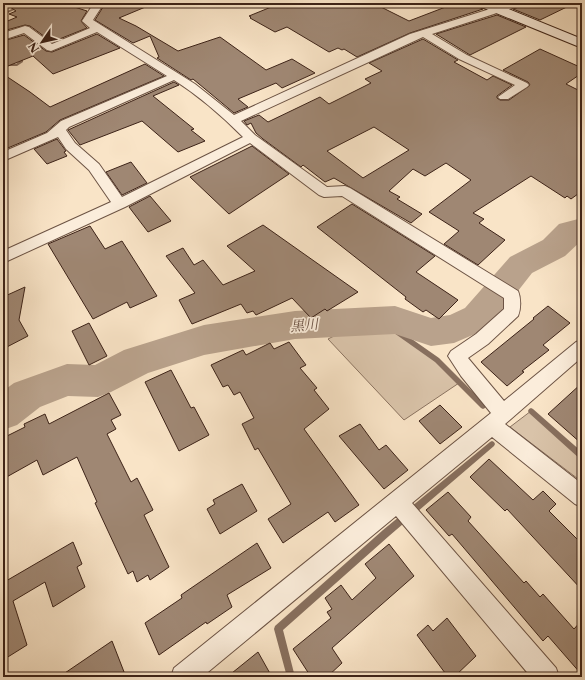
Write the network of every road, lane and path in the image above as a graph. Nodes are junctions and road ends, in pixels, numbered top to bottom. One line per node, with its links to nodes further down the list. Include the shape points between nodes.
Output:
1 (99, 3): 5 (street, via 87,21)
2 (483, 3): 4 (street)
3 (519, 3): 4 (street)
4 (499, 10): 6 (street); 8 (street)
5 (98, 28): 7 (street, via 51,48 25,29); 9 (street)
6 (424, 33): 10 (street, via 463,57 523,85); 11 (street)
7 (5, 36)
8 (582, 44)
9 (175, 76): 11 (street); 12 (street, via 65,124)
10 (504, 97)
11 (233, 120): 13 (street)
12 (59, 129): 14 (street, via 51,136); 15 (street, via 70,146 97,171)
13 (251, 138): 15 (street); 18 (street, via 324,192 345,191 512,296 512,312 482,339 457,356)
14 (3, 157)
15 (120, 204): 16 (street)
16 (3, 257)
17 (580, 352): 18 (street)
18 (497, 419): 19 (street); 20 (street)
19 (582, 497)
20 (397, 502): 21 (street); 22 (street)
21 (183, 677)
22 (547, 677)

